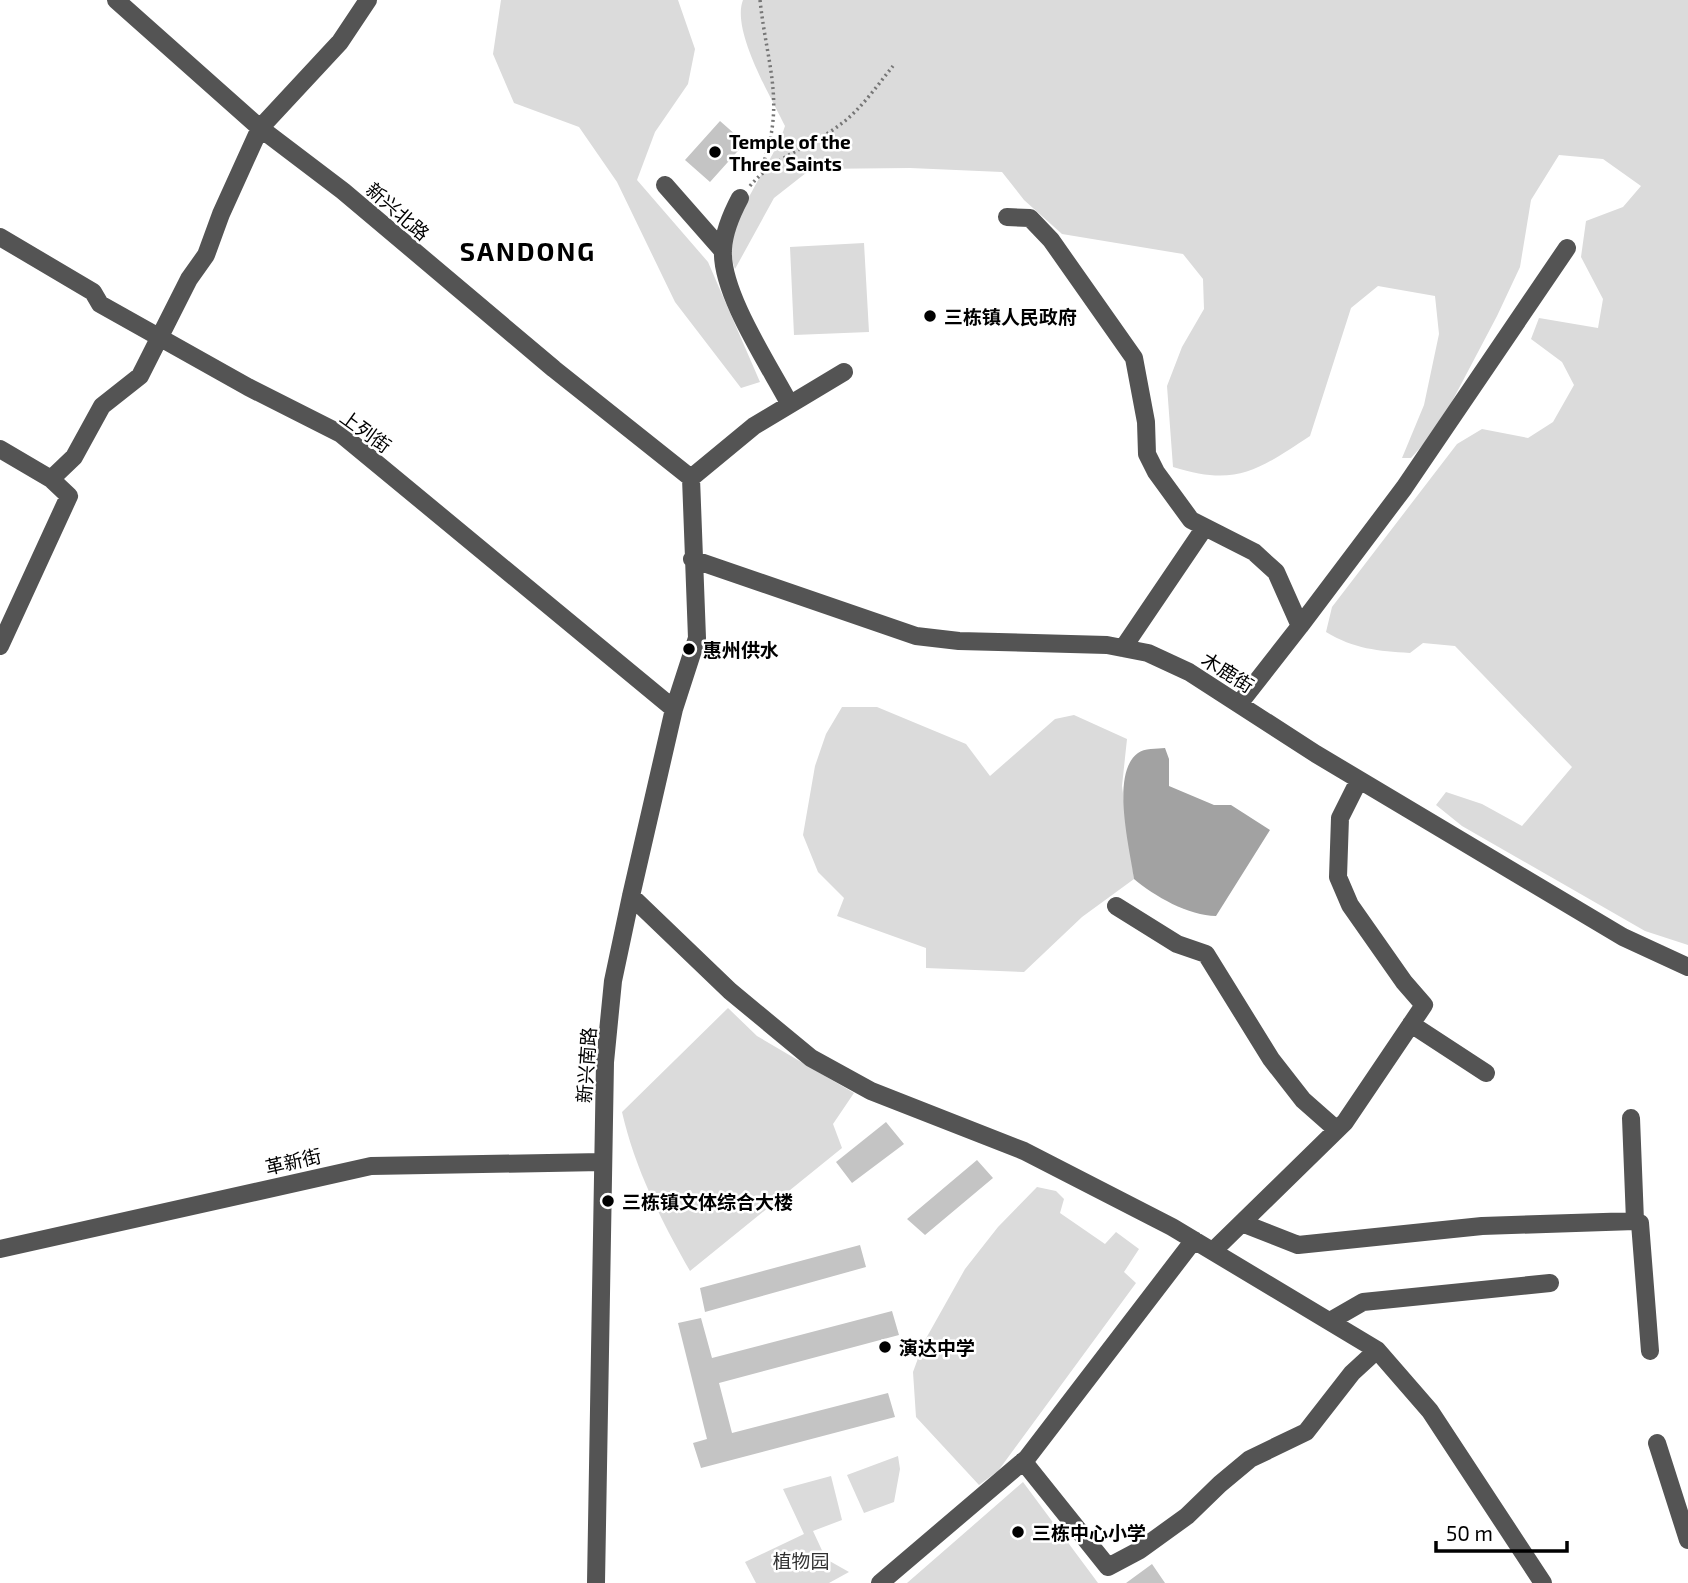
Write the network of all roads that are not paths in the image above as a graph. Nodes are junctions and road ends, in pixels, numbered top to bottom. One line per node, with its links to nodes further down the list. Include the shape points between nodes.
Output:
1 (116, 0): 3 (street, 新兴北路)
2 (368, 0): 3 (street, via 340,43)
3 (260, 128): 10 (street, via 206,255); 14 (street, 新兴北路)
4 (665, 185): 9 (street)
5 (740, 198): 9 (street)
6 (1007, 217): 16 (street, via 1030,218 1051,240 1134,358 1147,454 1191,520)
7 (0, 237): 10 (street, 上列街)
8 (1567, 248): 18 (street, via 1404,488)
9 (723, 251): 12 (street, via 740,312)
10 (158, 337): 15 (street, via 140,376 102,406 74,457); 22 (street, 上列街, via 341,434)
11 (844, 372): 12 (street)
12 (789, 403): 14 (street)
13 (0, 449): 15 (street)
14 (691, 478): 17 (street)
15 (51, 479): 19 (street, via 69,496)
16 (1205, 527): 18 (street, via 1254,552 1276,572); 20 (street)
17 (692, 559): 20 (street, 木鹿街, via 915,636); 22 (street, 新兴南路, via 697,638)
18 (1300, 626): 21 (street)
19 (0, 646)
20 (1124, 648): 21 (street, 木鹿街, via 1148,653 1189,672)
21 (1238, 704): 23 (street, 木鹿街)
22 (674, 709): 24 (street, 新兴南路)
23 (1359, 780): 26 (street, 木鹿街, via 1623,937); 27 (street, via 1340,818 1338,877 1350,905 1424,1004)
24 (631, 896): 31 (street, 新兴南路, via 613,981); 34 (street, via 730,991 811,1058 871,1091 1024,1151)
25 (1116, 906): 30 (street, via 1177,944 1206,954 1272,1059 1303,1100)
26 (1688, 967)
27 (1411, 1024): 28 (street); 30 (street)
28 (1486, 1073)
29 (1631, 1118): 32 (street)
30 (1337, 1130): 33 (street)
31 (602, 1162): 35 (street, 革新街, via 371,1166); 44 (street, 新兴南路)
32 (1635, 1221): 33 (street, via 1482,1226 1298,1245); 40 (street, via 1640,1223)
33 (1241, 1223): 36 (street)
34 (1194, 1240): 36 (street); 42 (street)
35 (0, 1248)
36 (1213, 1251): 38 (street)
37 (1550, 1283): 38 (street, via 1363,1301)
38 (1329, 1321): 39 (street)
39 (1377, 1350): 42 (street, via 1352,1373 1306,1432 1250,1459 1188,1516 1108,1567); 46 (street, via 1430,1411)
40 (1650, 1351)
41 (1657, 1443): 43 (street)
42 (1023, 1461): 45 (street)
43 (1688, 1540)
44 (596, 1583)
45 (880, 1583)
46 (1543, 1583)

